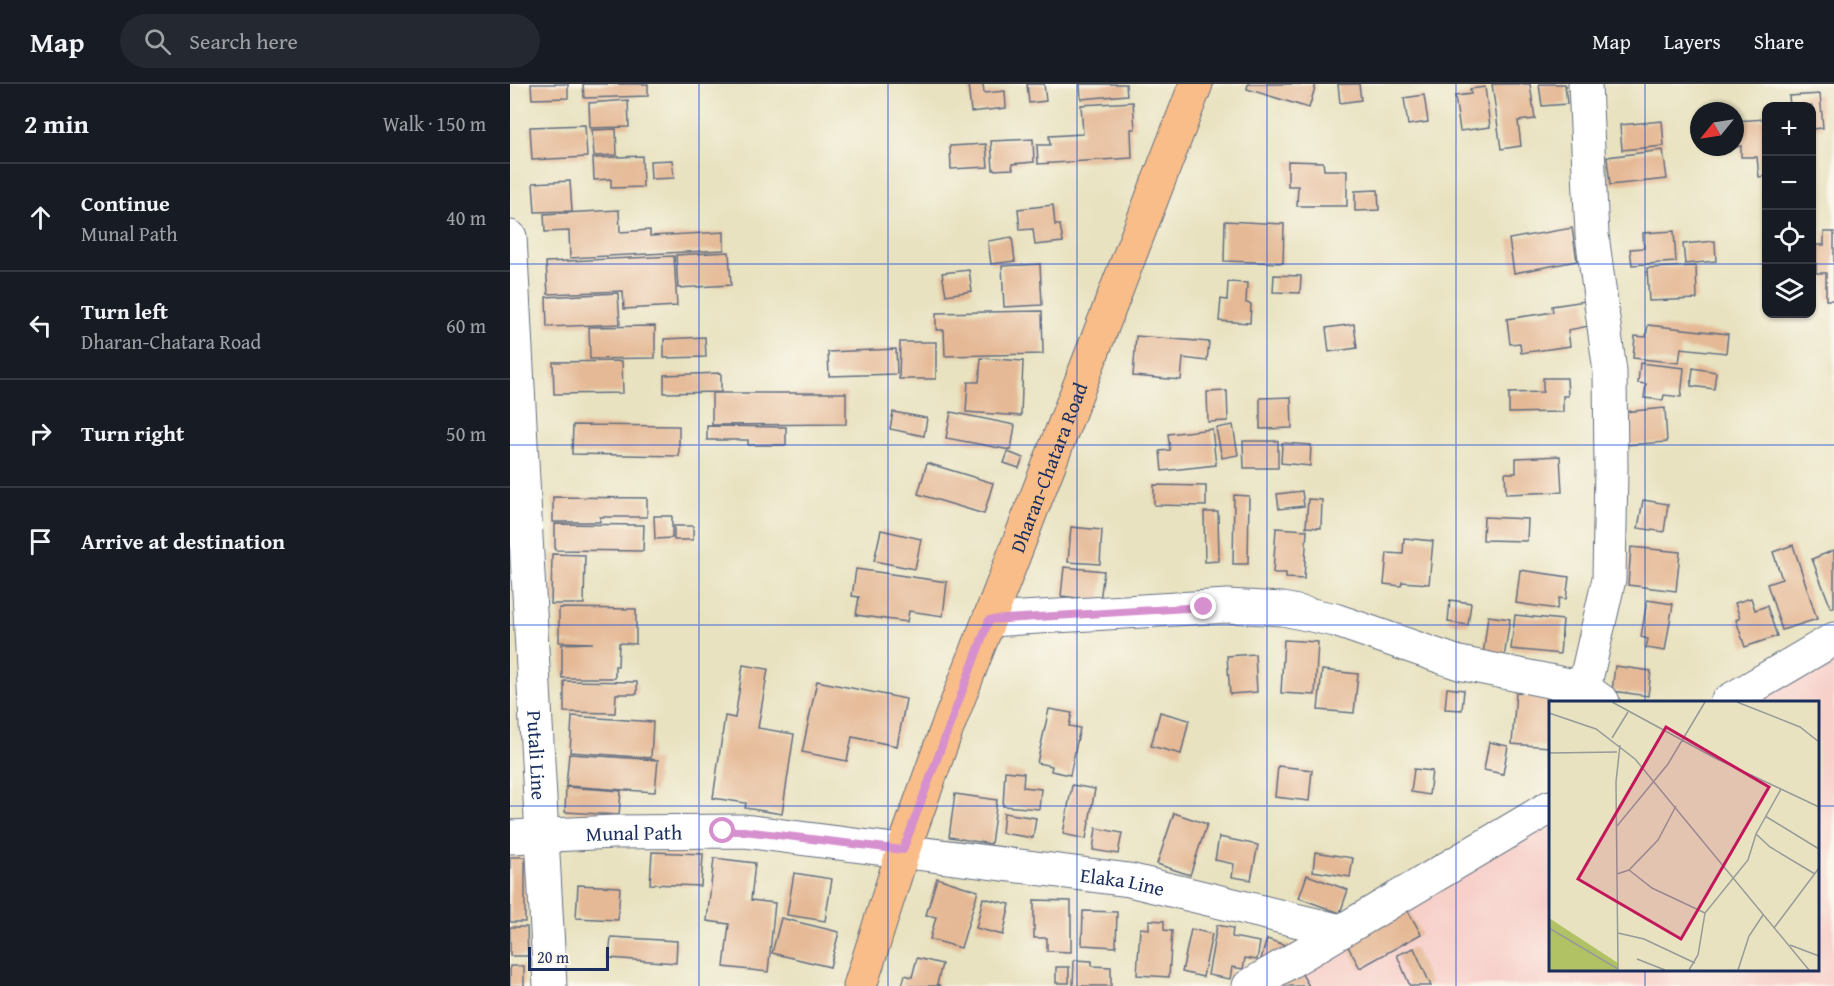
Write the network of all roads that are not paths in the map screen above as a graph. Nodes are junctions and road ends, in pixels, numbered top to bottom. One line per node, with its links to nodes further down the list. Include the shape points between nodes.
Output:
1 (1196, 84): 4 (main road, Dharan-Chatara Road)
2 (1585, 84): 6 (street, via 1592,235 1610,372 1608,579)
3 (510, 237): 9 (street, Putali Line)
4 (989, 620): 6 (street, via 1227,606 1282,609 1335,620 1459,663); 11 (main road, Dharan-Chatara Road)
5 (1834, 639): 7 (street)
6 (1593, 695)
7 (1729, 701)
8 (1549, 808): 12 (street)
9 (542, 836): 10 (street, Munal Path); 11 (street, Munal Path, via 744,831); 13 (street, Putali Line)
10 (510, 837)
11 (903, 850): 12 (street, Elaka Line, via 1129,880); 14 (main road, Dharan-Chatara Road)
12 (1341, 931): 15 (street)
13 (550, 986)
14 (860, 986)
15 (1249, 986)

